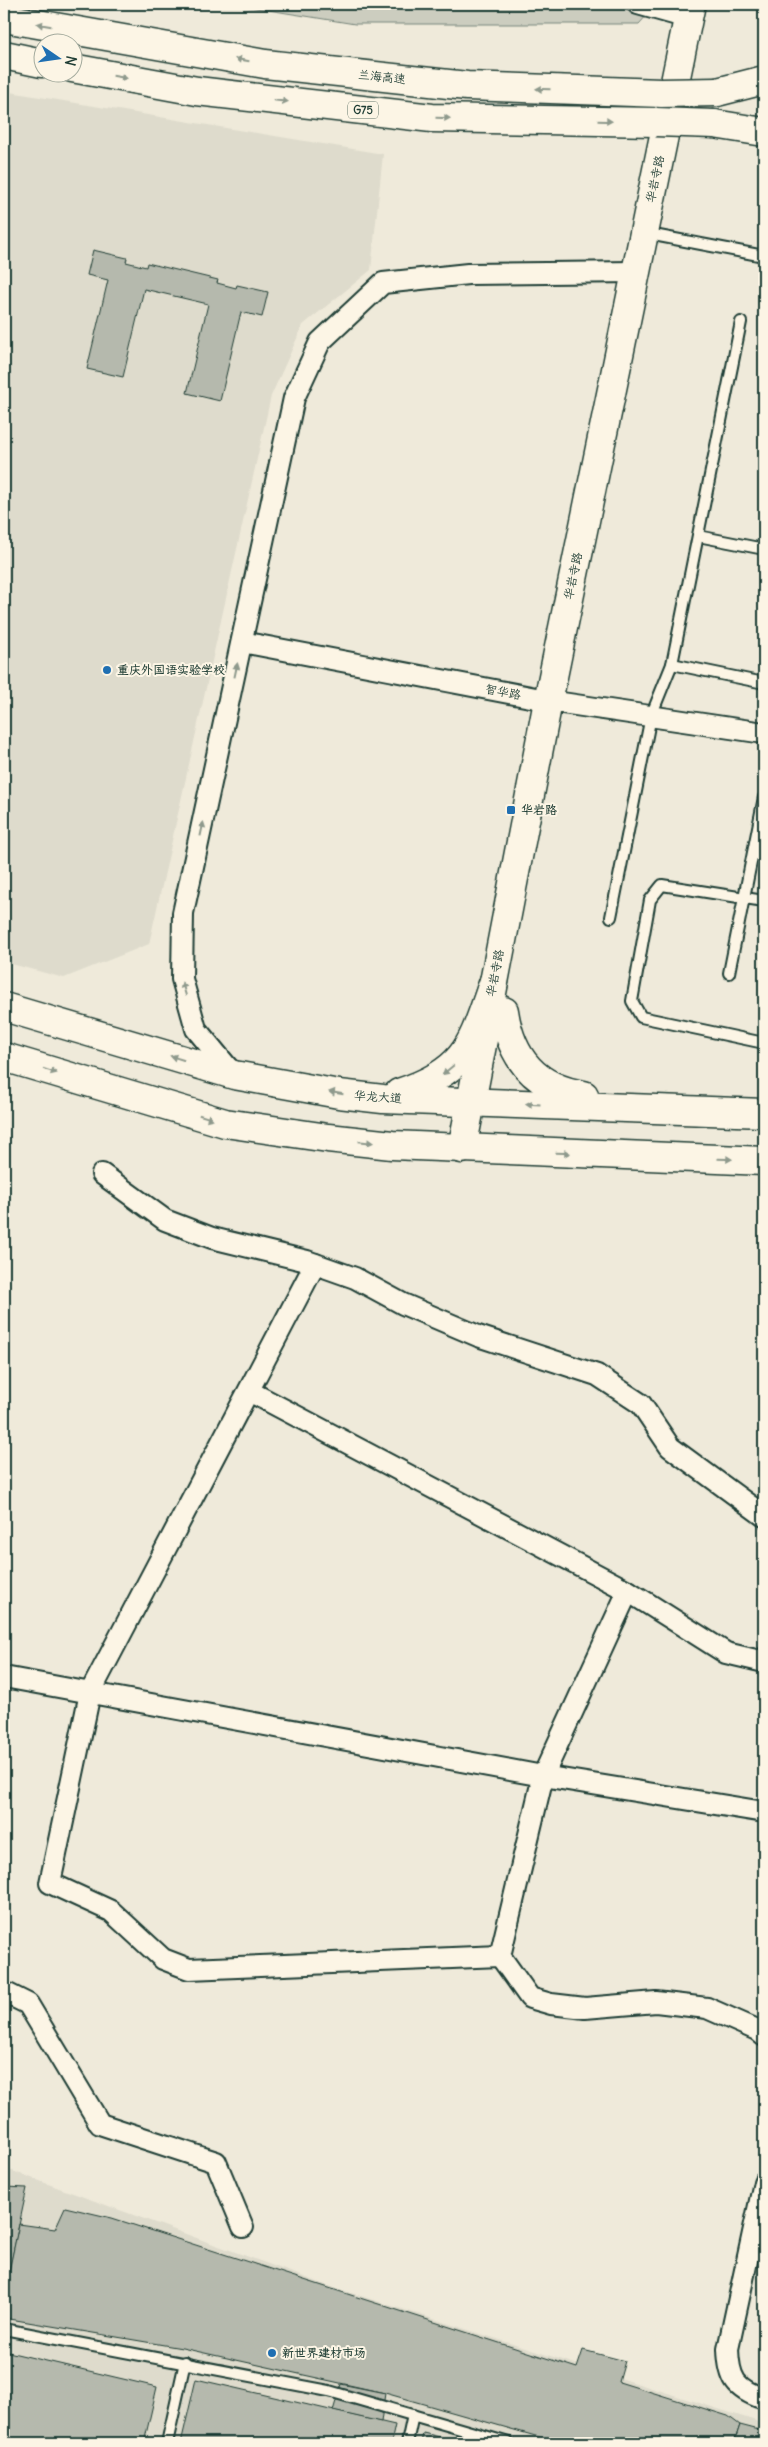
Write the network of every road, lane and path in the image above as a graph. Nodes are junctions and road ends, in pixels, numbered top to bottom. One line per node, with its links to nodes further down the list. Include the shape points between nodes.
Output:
1 (638, 4): 2 (street)
2 (695, 8): 13 (main road, 华岩寺路); 15 (main road, 华岩寺路)
3 (4, 18): 9 (main road, 兰海高速, one-way to 3, bridge, via 467,86 275,65)
4 (4, 55): 5 (main road)
5 (32, 60)
6 (82, 70): 11 (main road, G75, one-way to 11, bridge, via 197,91 432,118)
7 (764, 80): 9 (main road)
8 (764, 91): 9 (main road, 兰海高速)
9 (717, 92)
10 (764, 122): 11 (main road, G75)
11 (714, 124): 12 (main road)
12 (764, 132)
13 (659, 236): 14 (lane); 22 (main road, 华岩寺路)
14 (764, 256)
15 (636, 272): 19 (street, via 468,274 383,283 320,342 294,398); 22 (main road, 华岩寺路)
16 (741, 322): 17 (lane)
17 (698, 536): 18 (lane); 20 (lane)
18 (764, 549)
19 (242, 642): 22 (street, 智华路); 35 (street, one-way to 19, via 196,1029 182,979 183,913)
20 (672, 664): 21 (lane); 23 (lane)
21 (764, 682)
22 (555, 702): 23 (street, 智华路); 30 (main road, 华岩寺路); 32 (main road, 华岩寺路)
23 (651, 716): 24 (street, 智华路); 28 (lane)
24 (764, 733)
25 (764, 796): 26 (lane)
26 (744, 898): 27 (lane); 29 (lane); 33 (lane, via 662,885 650,900 632,1001 641,1017)
27 (764, 901)
28 (611, 917)
29 (729, 972)
30 (494, 981): 36 (main road, one-way to 36, via 474,1037 451,1068 423,1085); 37 (main road, 华岩寺路)
31 (4, 1006): 35 (main road, 华龙大道, one-way to 31)
32 (504, 1011): 37 (main road, 华岩寺路); 38 (main road, via 512,1046 553,1088)
33 (764, 1043)
34 (4, 1057): 40 (main road, one-way to 40, via 225,1123 374,1143)
35 (234, 1075): 36 (main road, 华龙大道, one-way to 35)
36 (383, 1099): 37 (main road, 华龙大道)
37 (479, 1101): 38 (main road, 华龙大道, one-way to 37); 40 (main road, 华岩寺路)
38 (669, 1110): 39 (main road, 华龙大道)
39 (764, 1113)
40 (471, 1149): 41 (main road, one-way to 41)
41 (764, 1161)
42 (102, 1174): 43 (street, via 165,1220 212,1238)
43 (315, 1264): 44 (street); 45 (street, via 355,1278 403,1304 478,1336 598,1375 642,1404 670,1447)
44 (249, 1390): 46 (street); 49 (street)
45 (764, 1516)
46 (628, 1591): 47 (street, via 726,1653 760,1661); 50 (street)
47 (764, 1658)
48 (4, 1677): 49 (street)
49 (90, 1693): 50 (street); 52 (street, via 50,1883 111,1911 162,1959 189,1969)
50 (543, 1776): 51 (street); 52 (street)
51 (764, 1812)
52 (500, 1956): 54 (street, via 530,1998 585,2008 656,2002 707,2008)
53 (4, 1992): 56 (street, via 28,2004 100,2124 216,2162)
54 (764, 2036)
55 (764, 2182): 59 (street, via 728,2350 729,2371 736,2384)
56 (243, 2227)
57 (4, 2329): 58 (lane)
58 (185, 2362): 60 (lane, via 329,2391); 62 (lane)
59 (764, 2399)
60 (414, 2415): 61 (lane); 63 (lane)
61 (503, 2442)
62 (167, 2443)
63 (407, 2443)

